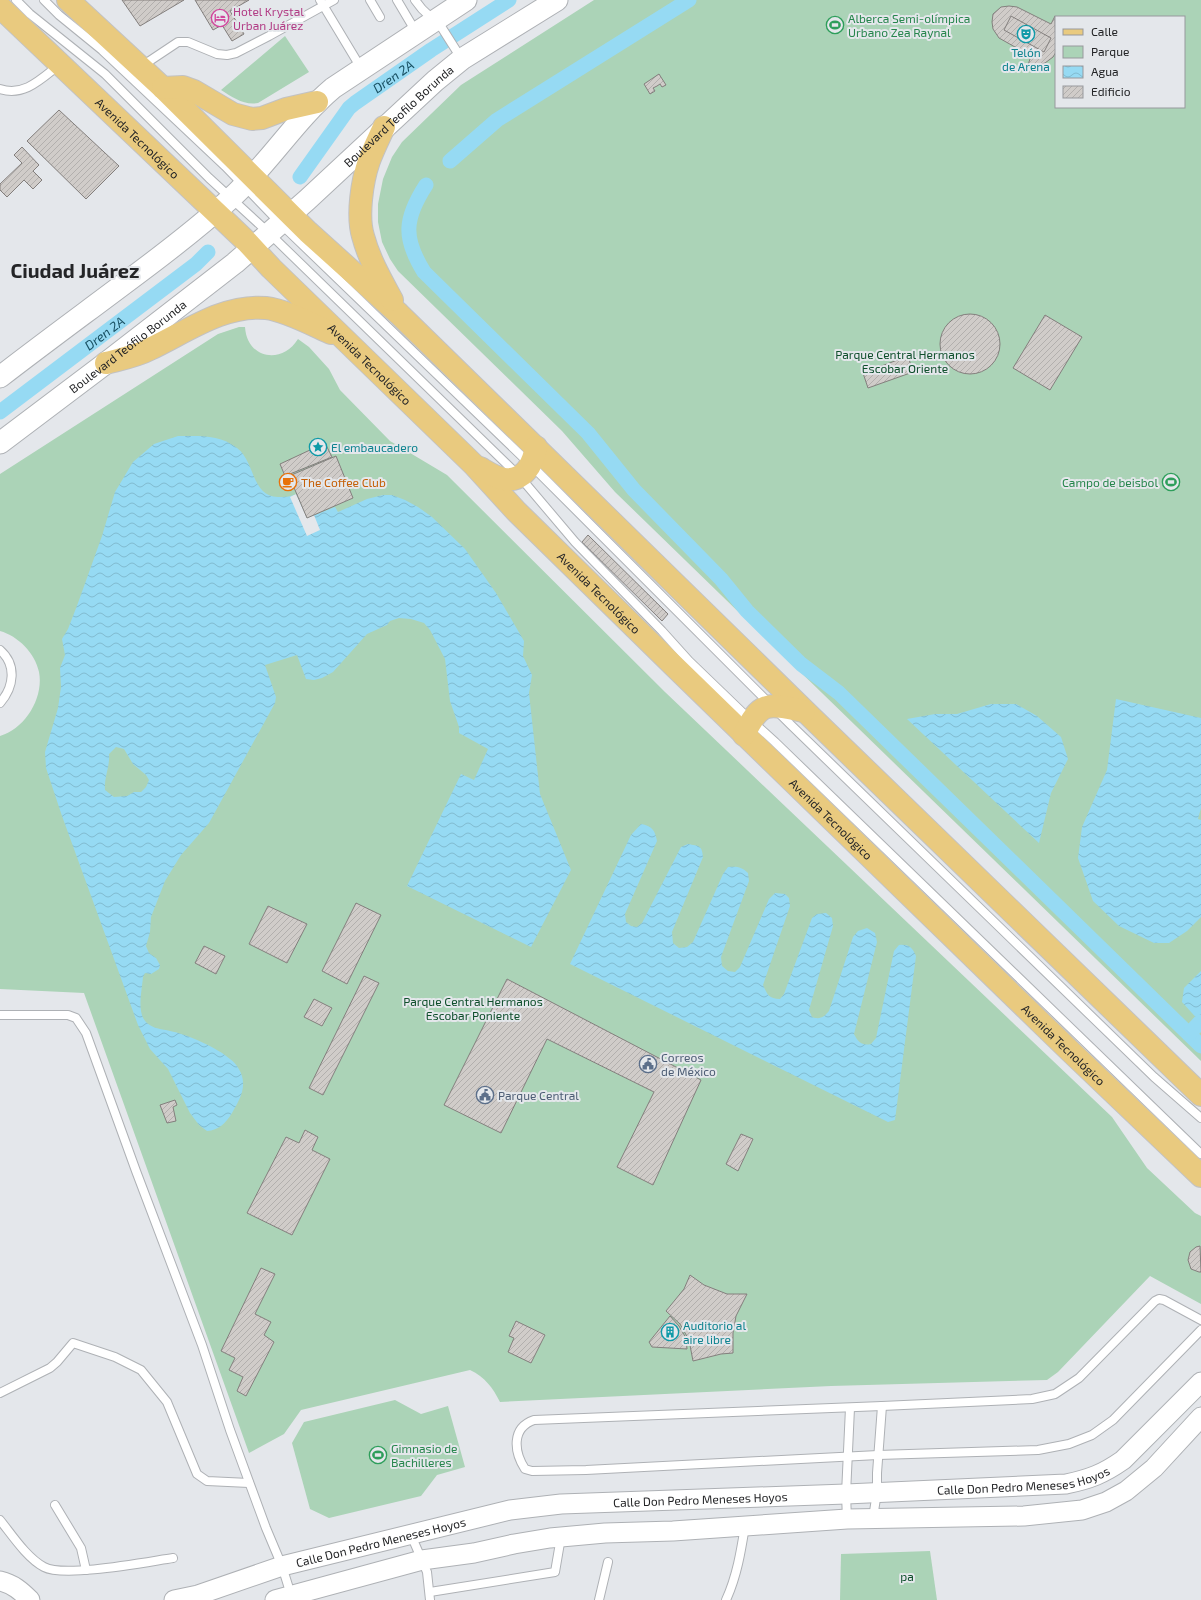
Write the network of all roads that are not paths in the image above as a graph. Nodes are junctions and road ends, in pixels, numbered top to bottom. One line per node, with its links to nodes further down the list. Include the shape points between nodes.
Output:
1 (44, 0): 22 (lane, via 102,50)
2 (334, 0): 9 (lane)
3 (370, 0): 11 (lane)
4 (397, 0): 13 (lane)
5 (415, 0): 12 (lane)
6 (466, 0): 12 (main road)
7 (557, 0): 14 (main road, Boulevard Teofilo Borunda)
8 (72, 1): 16 (main road)
9 (322, 3): 16 (lane, via 236,53 217,54 188,42 178,42); 17 (lane)
10 (7, 10): 15 (main road, Avenida Tecnológico); 22 (lane, via 30,14 105,74 210,178)
11 (380, 17)
12 (439, 24): 13 (main road); 14 (lane)
13 (417, 33): 17 (main road)
14 (459, 54): 21 (main road, Boulevard Teofilo Borunda)
15 (61, 63): 19 (lane, via 31,87 8,92); 23 (main road, Avenida Tecnológico)
16 (141, 67): 18 (main road)
17 (362, 69): 20 (main road)
18 (163, 88): 20 (main road, via 183,87 233,114 252,119); 22 (main road)
19 (0, 89)
20 (316, 102): 22 (main road)
21 (384, 127): 24 (main road, Boulevard Teofilo Borunda); 26 (main road, via 369,161 360,214 362,236)
22 (248, 187): 23 (main road); 24 (main road); 24 (lane)
23 (219, 215): 25 (main road, Avenida Tecnológico); 29 (main road, via 198,228)
24 (282, 220): 25 (main road, Boulevard Teofilo Borunda); 26 (main road); 31 (lane); 31 (lane)
25 (250, 245): 27 (main road, Avenida Tecnológico); 28 (main road, Boulevard Teófilo Borunda, via 228,269)
26 (399, 314): 31 (main road)
27 (344, 339): 28 (main road, via 277,311 248,308 210,319 148,350); 32 (main road, Avenida Tecnológico)
28 (106, 363): 30 (main road, Boulevard Teófilo Borunda)
29 (0, 377)
30 (0, 442)
31 (529, 463): 32 (main road, via 511,479 502,479); 35 (lane); 36 (main road); 37 (lane, via 575,542 662,631)
32 (474, 465): 37 (main road, Avenida Tecnológico, via 516,511)
33 (0, 650): 34 (lane, via 10,663 12,673 7,695)
34 (0, 703)
35 (773, 706): 36 (main road); 37 (main road, via 759,710); 40 (lane, via 1154,1076)
36 (804, 711): 39 (main road)
37 (748, 727): 41 (lane); 42 (main road, Avenida Tecnológico, via 1064,1046)
38 (0, 1015): 52 (lane, via 68,1014 76,1018 86,1033 202,1346)
39 (1201, 1095)
40 (1201, 1118)
41 (1201, 1154)
42 (1201, 1176)
43 (1201, 1320): 47 (lane, via 1164,1300 1155,1301 1079,1378 1056,1394 1032,1399)
44 (1201, 1330): 50 (lane, via 1113,1420 1092,1435 1074,1442 1038,1450)
45 (1201, 1382): 53 (street, Calle Don Pedro Meneses Hoyos, via 1123,1460 1110,1470 1089,1479 1066,1484)
46 (0, 1393): 52 (lane, via 50,1368 73,1343 115,1357 141,1370 167,1402 197,1474 207,1481)
47 (882, 1406): 48 (lane); 50 (lane)
48 (850, 1408): 51 (lane); 51 (lane, via 534,1420 519,1430 517,1439 522,1463 525,1469 532,1471)
49 (1201, 1417): 58 (street, via 1154,1468 1126,1491 1106,1502 1082,1510 1024,1516)
50 (878, 1455): 51 (lane); 53 (lane)
51 (849, 1457): 54 (lane)
52 (249, 1482): 67 (lane)
53 (877, 1492): 54 (street, Calle Don Pedro Meneses Hoyos); 58 (lane)
54 (846, 1494): 55 (street, Calle Don Pedro Meneses Hoyos); 57 (lane)
55 (673, 1500): 61 (street); 62 (street, Calle Don Pedro Meneses Hoyos, via 561,1504 510,1510)
56 (55, 1505): 68 (lane, via 82,1548)
57 (847, 1519): 58 (street); 60 (street)
58 (873, 1519)
59 (0, 1520): 68 (lane, via 24,1550 43,1567 54,1571)
60 (745, 1526): 61 (street); 75 (lane, via 734,1578)
61 (673, 1531): 63 (street)
62 (411, 1535): 65 (lane); 67 (street, Calle Don Pedro Meneses Hoyos)
63 (561, 1537): 65 (street); 70 (lane, via 555,1572)
64 (172, 1558): 68 (lane)
65 (422, 1560): 70 (lane, via 427,1572); 71 (street)
66 (608, 1562): 74 (lane)
67 (282, 1566): 71 (lane); 73 (street, Calle Don Pedro Meneses Hoyos, via 198,1595)
68 (86, 1570)
69 (0, 1581): 72 (street, via 22,1591)
70 (430, 1596)
71 (283, 1597)
72 (30, 1600)
73 (174, 1600)
74 (599, 1600)
75 (726, 1600)

